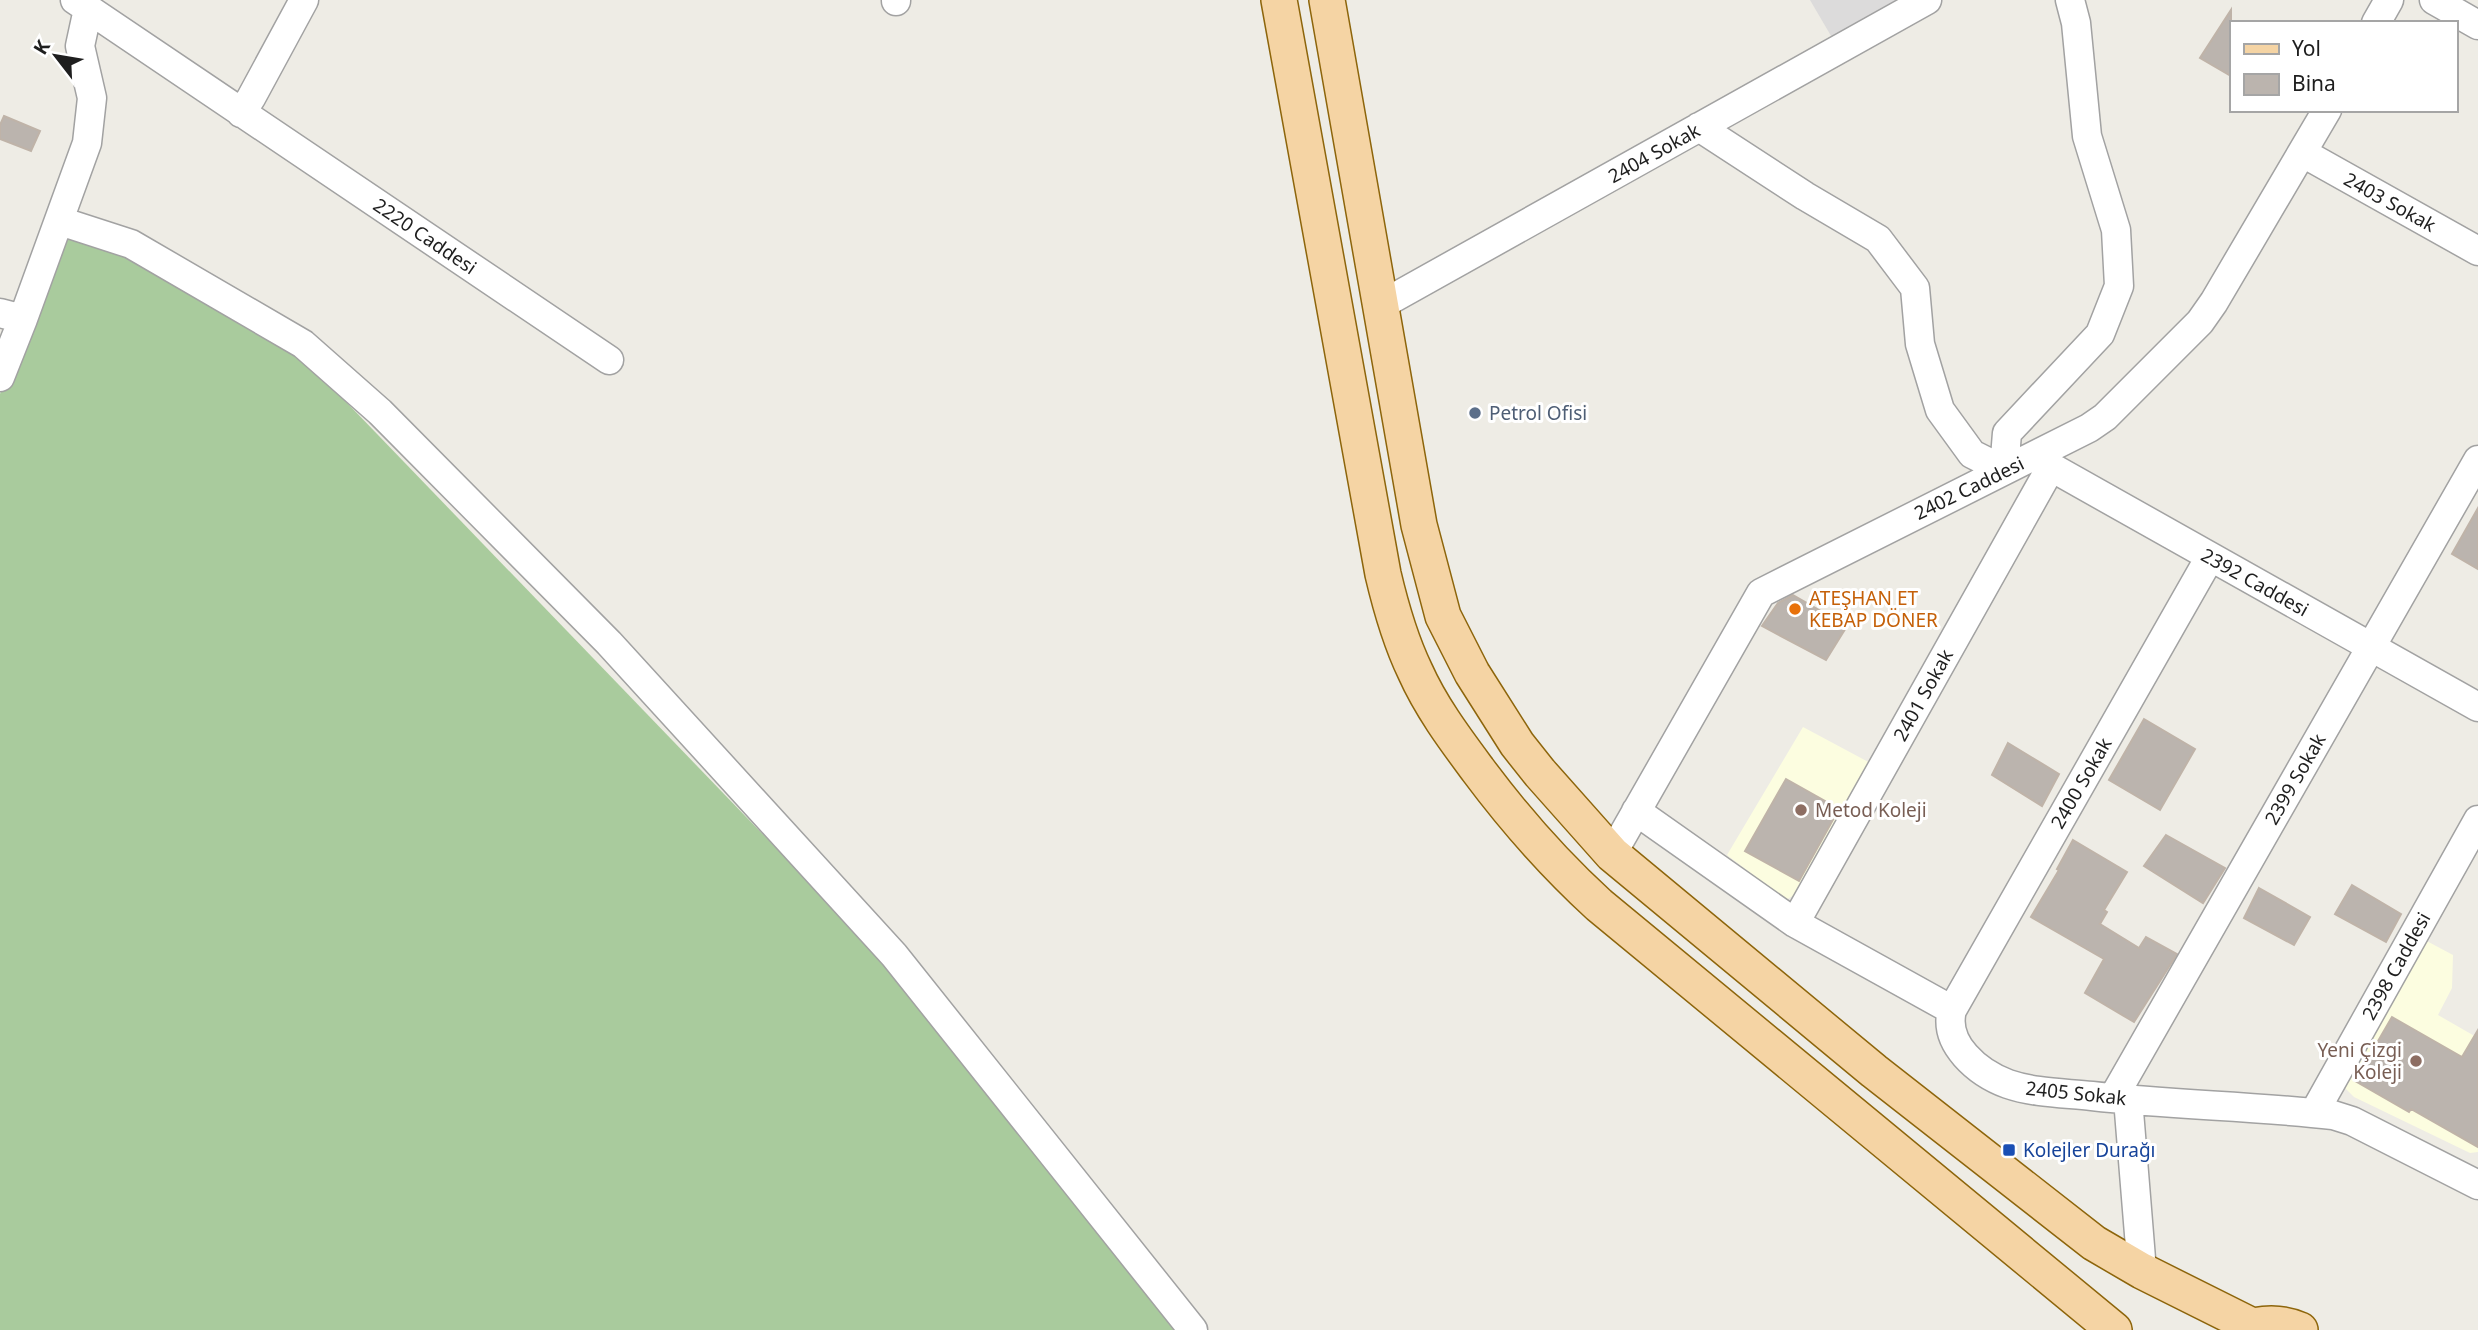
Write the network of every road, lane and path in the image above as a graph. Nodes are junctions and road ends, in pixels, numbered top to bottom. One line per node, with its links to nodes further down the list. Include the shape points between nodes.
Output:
1 (304, 0): 12 (street)
2 (1279, 0): 38 (main road, via 1381,564 1404,645 1443,722 1534,841 1599,905)
3 (1327, 0): 17 (main road)
4 (1927, 0): 13 (street, 2404 Sokak)
5 (2070, 0): 23 (street, via 2087,136 2116,230 2119,286 2100,334 2007,433)
6 (2389, 0): 9 (street)
7 (2434, 0): 10 (street)
8 (82, 5): 12 (street, 2220 Caddesi); 15 (street, via 80,46 92,98 87,144)
9 (2377, 21)
10 (2478, 25)
11 (2326, 112): 14 (street, 2402 Caddesi)
12 (241, 113): 19 (street, 2220 Caddesi)
13 (1699, 127): 17 (street, 2404 Sokak); 23 (street, via 1878,239 1915,288 1920,344 1940,410 1972,454)
14 (2303, 153): 16 (street, 2403 Sokak); 22 (street, 2402 Caddesi, via 2200,321 2105,417)
15 (60, 221): 18 (street); 37 (street, via 131,244 303,344 380,412 609,643 894,955)
16 (2478, 251)
17 (1381, 305): 29 (main road, via 1419,525 1443,616 1517,744)
18 (11, 316): 20 (street)
19 (609, 360)
20 (0, 377)
21 (2478, 460): 25 (street, 2399 Sokak)
22 (2042, 462): 23 (street, 2402 Caddesi); 24 (street, 2392 Caddesi); 30 (street, 2401 Sokak)
23 (2004, 470): 27 (street, 2402 Caddesi, via 1761,593)
24 (2210, 556): 25 (street, 2392 Caddesi); 31 (street, 2400 Sokak)
25 (2371, 646): 26 (street, 2392 Caddesi); 32 (street, 2399 Sokak)
26 (2478, 707)
27 (1636, 811): 29 (street, 2402 Caddesi); 30 (street)
28 (2478, 820): 33 (street, 2398 Caddesi)
29 (1612, 854): 35 (main road, via 1874,1071 2094,1242)
30 (1795, 923): 31 (street)
31 (1951, 1010): 32 (street, 2405 Sokak, via 1954,1042 1998,1080 2024,1089)
32 (2121, 1099): 33 (street, 2405 Sokak); 35 (street)
33 (2314, 1113): 34 (street, 2405 Sokak, via 2352,1121)
34 (2478, 1184)
35 (2142, 1271): 36 (main road)
36 (2247, 1328): 39 (main road, via 2274,1323)
37 (1193, 1330)
38 (2113, 1330)
39 (2300, 1330)

